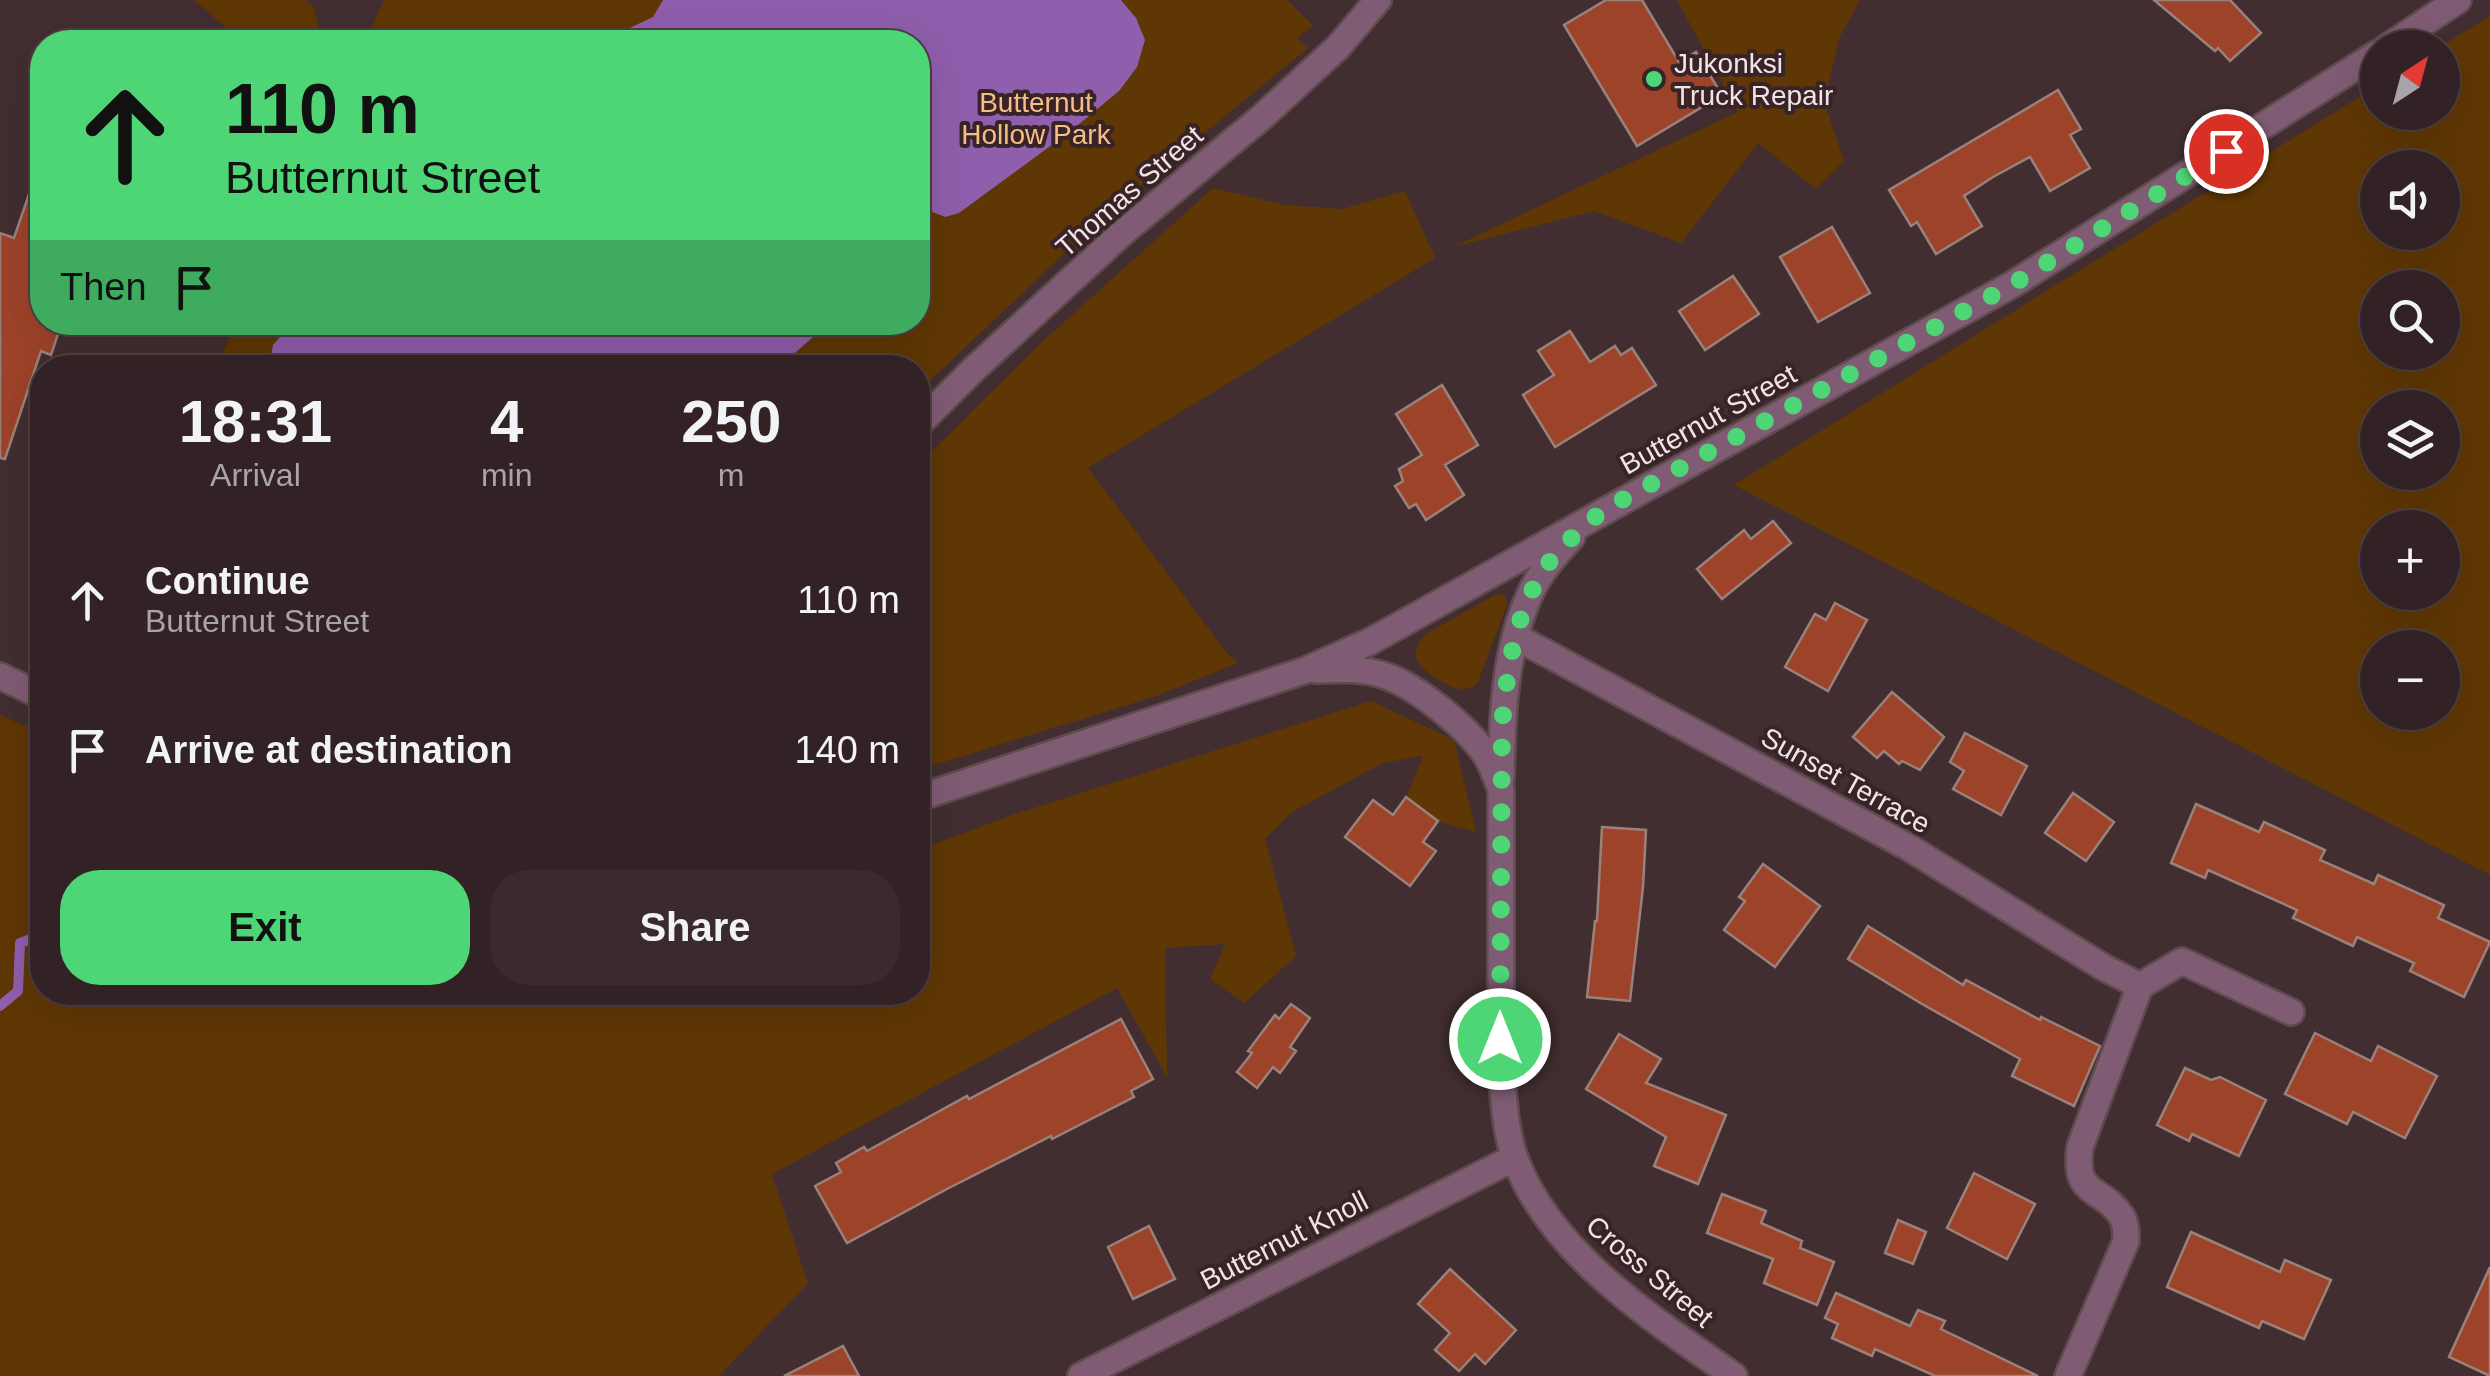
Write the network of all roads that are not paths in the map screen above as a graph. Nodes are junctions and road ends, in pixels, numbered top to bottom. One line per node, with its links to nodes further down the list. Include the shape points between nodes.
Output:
1 (1378, 0): 5 (street, Thomas Street, via 1262,117 1122,234)
2 (2458, 0): 3 (street)
3 (2413, 30)
4 (2360, 65): 6 (street, Butternut Street, via 2013,284)
5 (930, 412)
6 (1602, 511): 7 (street, Cross Street, via 1549,562); 8 (street, Butternut Street, via 1432,608)
7 (1516, 637): 11 (street, Cross Street, via 1504,697); 13 (street, Sunset Terrace, via 1892,838)
8 (1306, 670): 11 (street, Cross Street, via 1388,676 1424,698 1485,754); 12 (street, Butternut Street)
9 (0, 676): 10 (street)
10 (30, 690)
11 (1501, 790): 15 (street, Cross Street, via 1501,1069)
12 (930, 794)
13 (2140, 986): 14 (street, via 2182,961); 18 (street, via 2078,1166 2086,1187 2124,1220 2126,1241)
14 (2291, 1012)
15 (1514, 1158): 16 (street, Butternut Knoll); 17 (street, Cross Street, via 1536,1204 1564,1239 1620,1291)
16 (1082, 1376)
17 (1734, 1376)
18 (2068, 1376)

